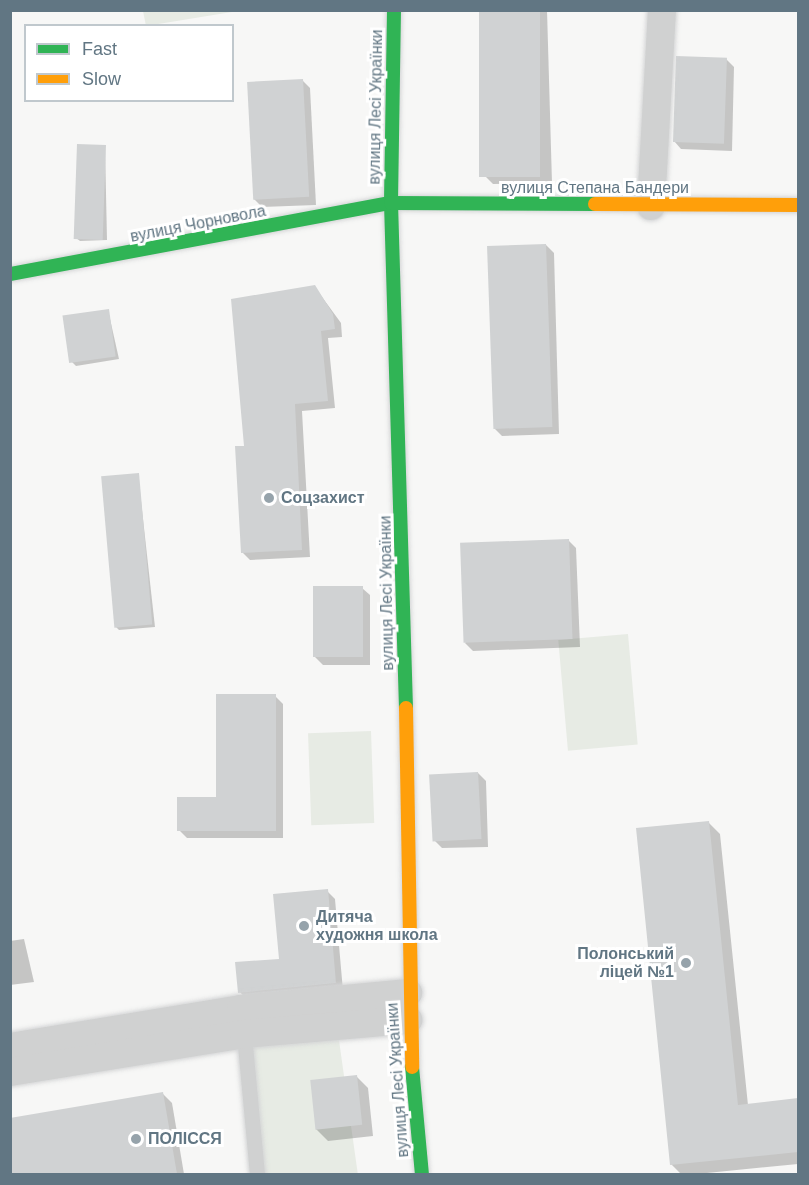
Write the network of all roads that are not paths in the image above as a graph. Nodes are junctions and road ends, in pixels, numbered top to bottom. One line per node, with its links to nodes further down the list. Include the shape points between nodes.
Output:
1 (394, 10): 3 (main road, вулиця Лесі Українки)
2 (662, 10): 5 (street)
3 (391, 203): 5 (main road, вулиця Степана Бандери); 6 (main road, вулиця Чорновола); 7 (main road, вулиця Лесі Українки, via 405,611)
4 (798, 205): 5 (main road, вулиця Степана Бандери)
5 (651, 206)
6 (10, 274)
7 (408, 1006): 8 (street); 9 (street, via 242,1009); 12 (main road, вулиця Лесі Українки)
8 (244, 1034): 10 (street); 11 (lane)
9 (10, 1047)
10 (10, 1072)
11 (257, 1174)
12 (422, 1174)

